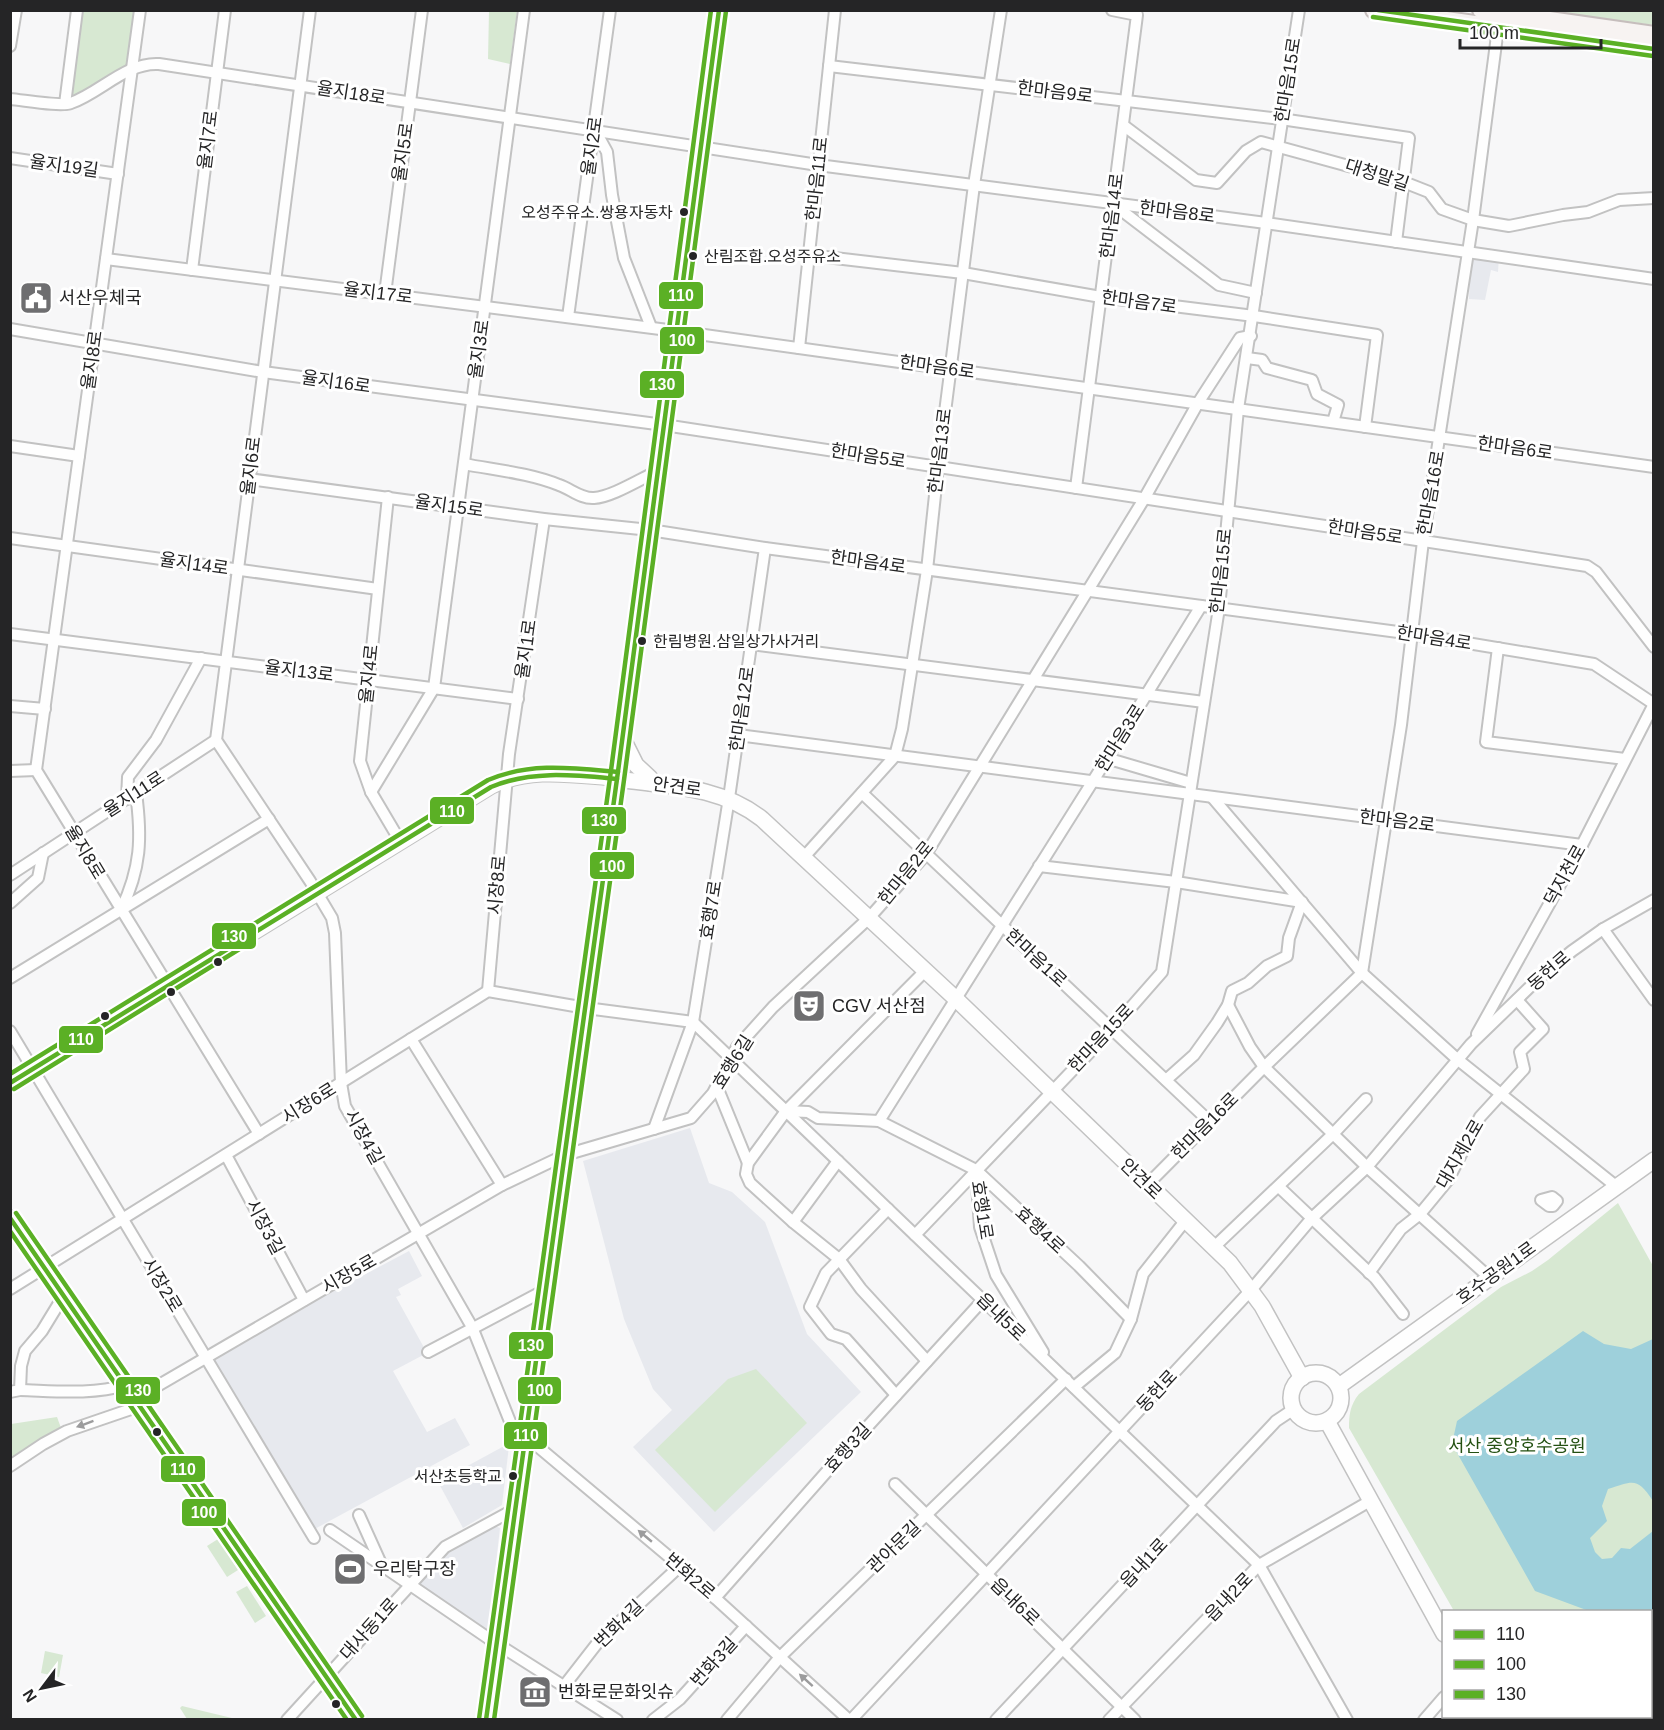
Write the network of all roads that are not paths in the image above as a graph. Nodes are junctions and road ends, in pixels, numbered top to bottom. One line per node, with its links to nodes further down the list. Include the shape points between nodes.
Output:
1 (15, 10): 18 (street)
2 (78, 10): 28 (street)
3 (140, 10): 21 (street, 율지8로)
4 (225, 10): 22 (street, 율지7로)
5 (309, 10): 23 (street, 율지6로)
6 (422, 10): 27 (street, 율지5로)
7 (524, 10): 29 (street, 율지3로)
8 (610, 10): 32 (street, 율지2로)
9 (719, 10): 34 (main road)
10 (835, 10): 20 (street, 한마음11로)
11 (1000, 10): 24 (street, 한마음13로)
12 (1112, 10): 26 (street, 한마음14로, via 1137,15)
13 (1299, 10): 30 (street, 한마음15로)
14 (1374, 10): 16 (main road)
15 (1480, 10): 16 (main road)
16 (1499, 17): 17 (main road); 19 (main road); 42 (street, 한마음16로)
17 (1653, 35)
18 (10, 46)
19 (1653, 49)
20 (829, 66): 24 (street, 한마음9로); 36 (street, 한마음11로)
21 (132, 70): 22 (street, 율지18로, via 156,63); 28 (street, 율지18로); 37 (street, 율지8로)
22 (217, 72): 23 (street, 율지18로); 48 (street, 율지7로)
23 (300, 85): 27 (street, 율지18로); 51 (street, 율지6로)
24 (990, 85): 26 (street, 한마음9로); 39 (street, 한마음13로)
25 (10, 99): 28 (street, 율지18로)
26 (1126, 101): 30 (street, 한마음9로); 31 (street, 한마음14로)
27 (410, 102): 29 (street, 율지18로); 53 (street, 율지5로)
28 (65, 104)
29 (510, 117): 32 (street, 율지18로); 55 (street, 율지3로)
30 (1281, 119): 33 (street, 한마음15로); 38 (street, 한마음9로, via 1409,138)
31 (1123, 125): 33 (street, 대청말길, via 1196,180 1217,183 1246,151 1261,142); 41 (street, 한마음14로)
32 (595, 130): 34 (street, 율지18로); 57 (street, 율지2로); 58 (street, via 607,152 624,258)
33 (1278, 145): 38 (street, 대청말길); 43 (street, 한마음15로)
34 (700, 147): 36 (street, 한마음8로); 60 (main road)
35 (10, 158): 37 (street, 율지19길)
36 (818, 165): 39 (street, 한마음8로); 46 (street, 한마음11로)
37 (118, 174): 47 (street, 율지8로)
38 (1402, 182): 42 (street, 대청말길, via 1429,192 1442,209); 44 (street)
39 (974, 185): 41 (street, 한마음8로); 49 (street, 한마음13로)
40 (1653, 198): 42 (street, 대청말길, via 1619,200 1588,212 1509,226)
41 (1113, 204): 43 (street, 한마음8로); 52 (street, via 1220,285); 54 (street, 한마음14로)
42 (1473, 220): 45 (street, 한마음16로)
43 (1266, 223): 44 (street, 한마음8로); 52 (street, 한마음15로)
44 (1396, 242): 45 (street, 한마음8로)
45 (1467, 252): 50 (street, 한마음8로); 74 (street, 한마음16로)
46 (809, 255): 49 (street, 한마음7로); 63 (street, 한마음11로)
47 (106, 259): 48 (street, 율지17로); 62 (street, 율지8로)
48 (192, 270): 51 (street, 율지17로)
49 (963, 273): 54 (street, 한마음7로); 65 (street, 한마음13로)
50 (1653, 279)
51 (275, 280): 53 (street, 율지17로); 66 (street, 율지6로)
52 (1256, 293): 56 (street, 한마음15로)
53 (385, 294): 55 (street, 율지17로)
54 (1101, 297): 56 (street, 한마음7로); 67 (street, 한마음14로)
55 (484, 307): 57 (street, 율지17로); 68 (street, 율지3로)
56 (1254, 316): 61 (street, 한마음15로); 73 (street, 한마음7로, via 1377,335)
57 (568, 317): 58 (street, 율지17로)
58 (651, 327): 60 (street, 율지17로)
59 (10, 329): 62 (street, 율지16로)
60 (676, 331): 63 (street, 한마음6로); 72 (main road)
61 (1251, 336): 64 (street, 한마음15로); 69 (street, via 1240,338)
62 (94, 343): 66 (street, 율지16로); 76 (street, 율지8로)
63 (799, 348): 65 (street, 한마음6로)
64 (1247, 358): 70 (street, 한마음15로); 71 (street, via 1262,360 1267,368 1312,380 1317,394 1338,405)
65 (951, 369): 67 (street, 한마음6로); 78 (street, 한마음13로)
66 (263, 372): 68 (street, 율지16로); 81 (street, 율지6로)
67 (1089, 388): 69 (street, 한마음6로); 82 (street, 한마음14로)
68 (472, 400): 72 (street, 율지16로); 77 (street, 율지3로)
69 (1198, 404): 70 (street, 한마음6로); 84 (street)
70 (1238, 409): 71 (street, 한마음6로); 86 (street, 한마음15로)
71 (1333, 422): 73 (street, 한마음6로)
72 (664, 425): 78 (street, 한마음5로); 80 (main road)
73 (1365, 427): 74 (street, 한마음6로)
74 (1441, 437): 79 (street, 한마음6로); 90 (street, 한마음16로)
75 (10, 446): 76 (street)
76 (79, 456): 91 (street, 율지8로)
77 (464, 464): 80 (street, via 542,479 586,498 612,492); 85 (street, 율지3로)
78 (938, 467): 82 (street, 한마음5로); 94 (street, 한마음13로)
79 (1653, 467)
80 (658, 471): 88 (main road)
81 (249, 479): 83 (street, 율지15로); 93 (street, 율지6로)
82 (1076, 488): 84 (street, 한마음5로)
83 (388, 497): 85 (street, 율지15로); 95 (street, 율지4로)
84 (1144, 498): 86 (street, 한마음5로); 96 (street)
85 (458, 507): 87 (street, 율지15로); 110 (street, 율지3로)
86 (1227, 511): 90 (street, 한마음5로); 98 (street, 한마음15로)
87 (544, 519): 88 (street, 율지15로); 112 (street, 율지1로)
88 (650, 530): 92 (street, 한마음4로); 118 (main road)
89 (10, 538): 91 (street, 율지14로)
90 (1423, 541): 100 (street, 한마음16로); 104 (street, 한마음5로, via 1589,567)
91 (67, 546): 93 (street, 율지14로); 101 (street, 율지8로)
92 (765, 548): 94 (street, 한마음4로); 102 (street, 한마음12로)
93 (238, 570): 95 (street, 율지14로); 106 (street, 율지6로)
94 (927, 570): 96 (street, 한마음4로); 107 (street, 한마음13로)
95 (378, 589): 108 (street, 율지4로)
96 (1087, 590): 97 (street, 한마음4로); 109 (street)
97 (1201, 606): 98 (street, 한마음4로); 111 (street)
98 (1219, 608): 100 (street, 한마음4로); 113 (street, 한마음15로)
99 (10, 634): 101 (street, 율지13로)
100 (1413, 634): 103 (street, 한마음4로); 137 (street, 한마음16로)
101 (54, 639): 105 (street, 율지13로); 116 (street, 율지8로)
102 (751, 644): 107 (street); 117 (street, 한마음12로)
103 (1498, 648): 114 (street, 한마음4로, via 1594,664); 122 (street, via 1486,742)
104 (1653, 648)
105 (201, 658): 106 (street, 율지13로); 133 (street, via 156,740 128,777)
106 (226, 662): 108 (street, 율지13로); 119 (street, 율지6로)
107 (912, 664): 109 (street); 120 (street, 한마음13로)
108 (368, 680): 110 (street, 율지13로); 131 (street, 율지4로, via 360,761)
109 (1033, 680): 111 (street); 123 (street)
110 (434, 688): 112 (street, 율지13로); 131 (street)
111 (1147, 695): 113 (street); 121 (street, 한마음3로)
112 (518, 699): 126 (street, 율지1로)
113 (1204, 702): 130 (street, 한마음15로)
114 (1653, 704): 122 (street, 덕지천로)
115 (10, 705): 116 (street)
116 (45, 708): 124 (street, 율지8로)
117 (738, 735): 120 (street, 한마음2로); 135 (street, 한마음12로)
118 (622, 737): 127 (main road); 129 (main road, via 636,765)
119 (216, 740): 133 (street, 율지11로); 136 (street)
120 (895, 756): 123 (street, 한마음2로); 132 (street, 한마음13로)
121 (1106, 758): 128 (street, 한마음3로); 130 (street)
122 (1625, 759): 140 (street, 덕지천로)
123 (980, 766): 128 (street, 한마음2로); 142 (street, 한마음2로)
124 (36, 770): 125 (street); 138 (street, 율지8로)
125 (10, 771)
126 (507, 779): 127 (street, 안견로, via 539,774); 139 (street, 안견로); 159 (street, 시장8로)
127 (617, 779): 129 (main road, 안견로); 164 (street)
128 (1093, 781): 130 (street, 한마음2로); 144 (street)
129 (651, 783): 135 (main road, 안견로)
130 (1190, 789): 134 (street, 한마음2로); 146 (street, 한마음15로)
131 (371, 792): 139 (street, 율지4로)
132 (862, 793): 142 (street, 한마음1로); 143 (street, 한마음13로)
133 (131, 796): 138 (street, 율지11로); 151 (street, via 141,830 139,854)
134 (1212, 797): 137 (street, 한마음2로); 149 (street)
135 (729, 798): 143 (main road, 안견로, via 755,813); 165 (street, 효행7로)
136 (268, 819): 147 (street); 151 (street)
137 (1386, 820): 140 (street, 한마음2로); 156 (street, 한마음16로)
138 (74, 833): 141 (street, 율지11로); 151 (street, 율지8로)
139 (400, 841): 147 (street, 안견로)
140 (1582, 845): 169 (street, 덕지천로)
141 (43, 853): 145 (street, 율지11로); 150 (street, via 38,878)
142 (926, 854): 152 (street, 한마음2로); 153 (street, 한마음1로)
143 (804, 857): 152 (main road, 안견로)
144 (1039, 866): 146 (street); 153 (street)
145 (10, 874)
146 (1176, 882): 149 (street); 166 (street, 한마음15로, via 1162,972)
147 (317, 892): 158 (street, 안견로); 176 (street, 시장4길, via 334,927)
148 (1653, 900): 154 (street, 동헌로)
149 (1302, 902): 156 (street); 163 (street, via 1287,956 1232,991)
150 (10, 903)
151 (121, 910): 157 (street); 158 (street, 율지8로)
152 (870, 917): 155 (main road, 안견로); 170 (street, 효행6길, via 773,1007 737,1047)
153 (1001, 925): 160 (street); 166 (street, 한마음1로)
154 (1603, 929): 161 (street, 동헌로); 162 (street)
155 (926, 970): 160 (main road, 안견로); 181 (street)
156 (1362, 974): 171 (street); 172 (street, 한마음16로)
157 (10, 978)
158 (167, 986): 173 (street, 안견로); 185 (street, 율지8로)
159 (488, 991): 164 (street); 168 (street, 시장6로)
160 (956, 999): 178 (main road, 안견로); 182 (street)
161 (1517, 1000): 169 (street, 동헌로); 179 (street, 대지제2로, via 1543,1029 1520,1052 1524,1069)
162 (1653, 1000)
163 (1228, 1005): 172 (street); 174 (street, via 1194,1055)
164 (586, 1008): 165 (street); 188 (street)
165 (693, 1022): 170 (street, 읍내5로); 184 (street, 효행7로)
166 (1112, 1029): 174 (street, 한마음1로); 178 (street, 한마음15로)
167 (10, 1031): 173 (street, 시장2로)
168 (411, 1039): 176 (street, 시장6로); 194 (street)
169 (1471, 1044): 171 (street, 동헌로)
170 (732, 1059): 177 (street, 효행6길); 181 (street, 읍내5로)
171 (1457, 1059): 179 (street); 192 (street, 동헌로)
172 (1264, 1067): 183 (street, 한마음16로); 186 (street)
173 (33, 1069): 175 (street, 안견로); 202 (street, 시장2로)
174 (1166, 1080): 183 (street, 한마음1로)
175 (10, 1083)
176 (341, 1083): 185 (street, 시장6로); 205 (street, 시장4길, via 345,1106)
177 (717, 1087): 184 (street, 효행6길, via 691,1118); 191 (street)
178 (1051, 1091): 193 (street); 195 (main road, 안견로)
179 (1500, 1093): 197 (street); 199 (street, 대지제2로, via 1470,1133 1448,1180)
180 (1366, 1099): 186 (street)
181 (786, 1111): 182 (street, 효행1로, via 808,1112 818,1118); 190 (street, 읍내5로); 191 (street)
182 (879, 1121): 193 (street, 효행1로)
183 (1210, 1122): 195 (street, 한마음16로)
184 (654, 1129): 188 (street, 효행6길)
185 (259, 1134): 187 (street, 시장6로)
186 (1333, 1134): 192 (street); 196 (street)
187 (226, 1155): 202 (street, 시장6로); 216 (street, 시장3길)
188 (565, 1155): 194 (street, 시장5로); 213 (street)
189 (1653, 1160): 197 (main road, 호수공원1로)
190 (838, 1161): 198 (street, 읍내5로); 204 (street)
191 (748, 1163): 204 (street, via 746,1174 750,1183)
192 (1367, 1167): 199 (street); 201 (street, 동헌로)
193 (976, 1170): 206 (street); 219 (street, 효행4로); 224 (street, 효행1로, via 980,1227 996,1275)
194 (502, 1185): 205 (street, 시장5로)
195 (1147, 1185): 203 (main road, 안견로)
196 (1279, 1187): 201 (street); 207 (street)
197 (1617, 1187): 211 (main road, 호수공원1로)
198 (888, 1209): 206 (street, 읍내5로); 208 (street)
199 (1420, 1214): 210 (street, 대지제2로, via 1401,1229); 211 (street)
200 (10, 1217): 209 (street)
201 (1311, 1218): 210 (street); 214 (street, 동헌로)
202 (123, 1219): 209 (street, 시장6로); 222 (street, 시장2로)
203 (1185, 1221): 207 (main road, 안견로); 219 (street, 관아문길, via 1143,1274)
204 (793, 1222): 208 (street)
205 (418, 1233): 216 (street, 시장5로); 220 (street, 시장4길)
206 (915, 1234): 217 (street, 읍내5로)
207 (1214, 1248): 214 (main road, 안견로)
208 (839, 1259): 223 (street, via 861,1290); 230 (street, via 826,1273 810,1307 831,1334 846,1339)
209 (46, 1267): 212 (street, 시장6로); 215 (street)
210 (1369, 1273): 218 (street)
211 (1490, 1278): 228 (main road, 호수공원1로)
212 (10, 1289)
213 (547, 1289): 220 (street); 235 (street)
214 (1251, 1290): 225 (main road, 안견로); 234 (street, 동헌로)
215 (64, 1294): 227 (street); 229 (street, via 22,1356)
216 (304, 1300): 222 (street, 시장5로)
217 (983, 1300): 223 (street, 효행3길); 224 (street, 읍내5로)
218 (1403, 1314)
219 (1131, 1319): 226 (street, 관아문길, via 1115,1353)
220 (472, 1327): 221 (street); 235 (street, 시장4길, via 511,1424)
221 (428, 1352)
222 (205, 1357): 231 (street, 시장5로); 244 (street, 시장2로)
223 (927, 1361): 230 (street, 효행3길)
224 (1051, 1365): 226 (street, 읍내5로)
225 (1302, 1378): 228 (main road, via 1322,1374); 232 (main road, via 1292,1392)
226 (1070, 1383): 234 (street, 읍내5로); 242 (street, 관아문길)
227 (126, 1385): 229 (street, via 80,1392); 231 (street)
228 (1339, 1386): 233 (main road, via 1340,1407)
229 (15, 1391)
230 (896, 1395): 250 (street, 효행3길)
231 (138, 1402): 236 (street, 시장5로, one-way to 236, via 67,1431); 256 (street)
232 (1294, 1409): 233 (main road, via 1307,1422); 239 (street, 읍내1로, via 1276,1421)
233 (1327, 1421): 238 (main road)
234 (1120, 1431): 239 (street, 읍내5로); 248 (street, 동헌로)
235 (526, 1438): 240 (street); 247 (street, 번화2로, one-way to 235)
236 (10, 1466)
237 (895, 1484): 242 (street, 읍내6로)
238 (1370, 1501): 245 (street, 읍내2로); 252 (main road)
239 (1198, 1506): 245 (street, 읍내5로); 254 (street, 읍내1로)
240 (517, 1508): 249 (street, 대사동1로, via 446,1547); 253 (street)
241 (359, 1515): 246 (street)
242 (926, 1515): 248 (street, 읍내6로); 255 (street, 관아문길)
243 (330, 1530): 246 (street)
244 (314, 1538)
245 (1260, 1565): 259 (street, 읍내2로); 270 (street, 읍내5로)
246 (382, 1566): 249 (street)
247 (680, 1566): 250 (street, 번화2로); 257 (street, 번화4길, via 599,1641)
248 (986, 1574): 254 (street, 읍내6로); 266 (street, 동헌로)
249 (409, 1585): 253 (street); 256 (street, 대사동1로)
250 (715, 1598): 251 (street, 번화2로)
251 (746, 1626): 255 (street, 번화2로); 264 (street, 번화3길, via 680,1698)
252 (1442, 1632)
253 (497, 1643): 257 (street); 262 (street)
254 (1063, 1649): 259 (street, 읍내6로); 267 (street, 읍내1로)
255 (780, 1657): 265 (street, 관아문길); 266 (street, 번화2로, one-way to 255)
256 (326, 1676): 260 (street, 대사동1로); 261 (street)
257 (564, 1686): 263 (street)
258 (1442, 1698): 271 (street)
259 (1121, 1706): 268 (street, 읍내2로); 269 (street, 읍내6로)
260 (287, 1719)
261 (356, 1719)
262 (486, 1719)
263 (617, 1719)
264 (653, 1719)
265 (727, 1719)
266 (850, 1719)
267 (996, 1719)
268 (1109, 1719)
269 (1135, 1719)
270 (1347, 1719)
271 (1424, 1719)

